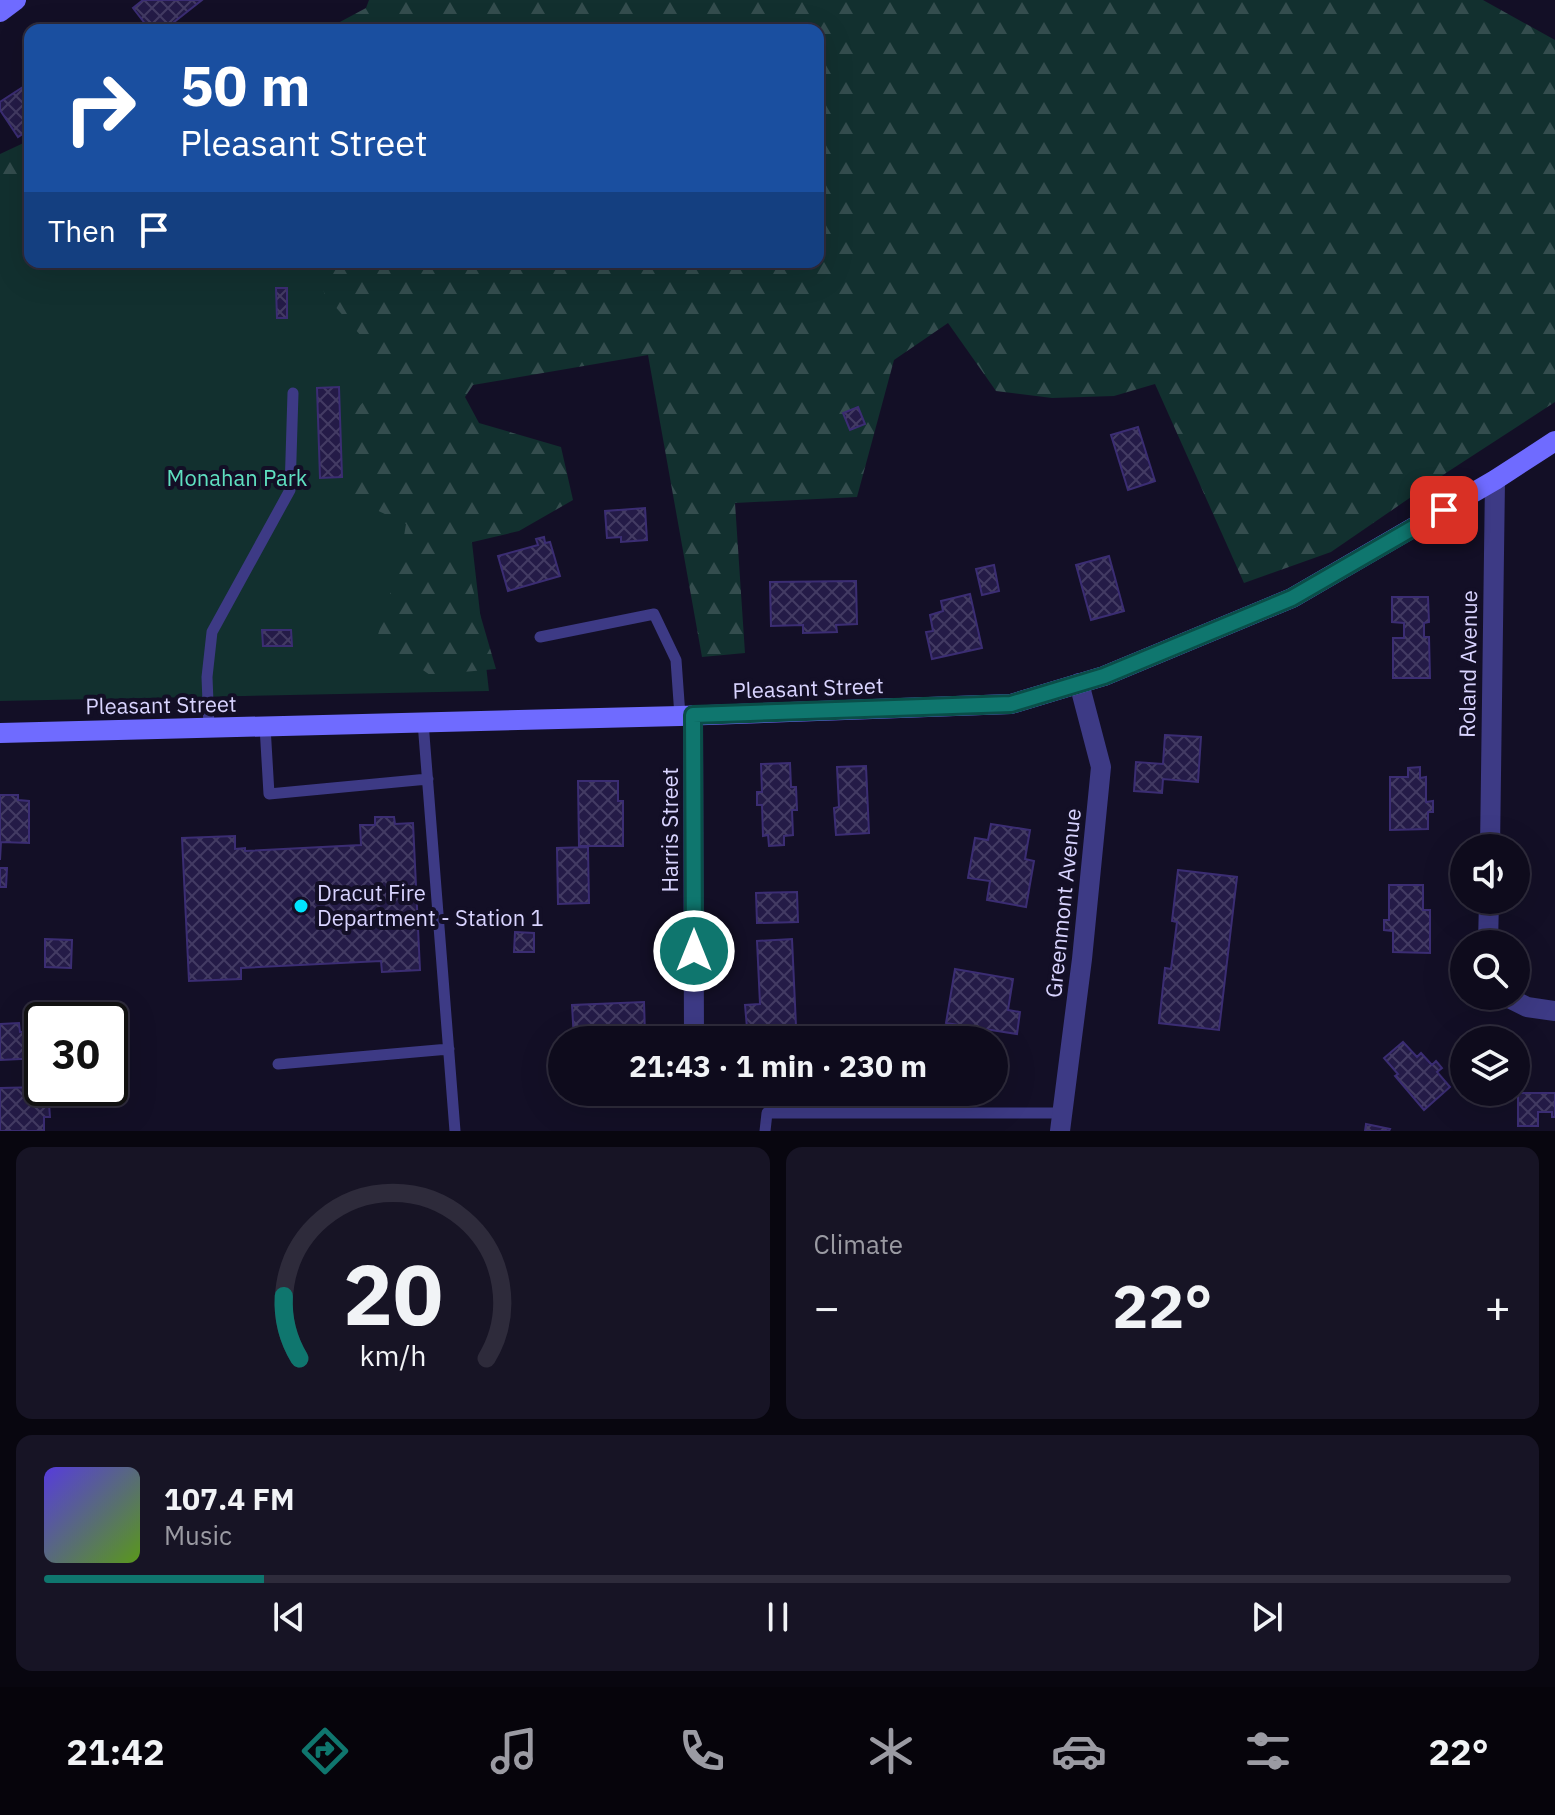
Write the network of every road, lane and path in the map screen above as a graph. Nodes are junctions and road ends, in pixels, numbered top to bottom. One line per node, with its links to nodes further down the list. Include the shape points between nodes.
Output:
1 (16, 0): 2 (main road)
2 (0, 12)
3 (293, 393): 11 (lane, via 290,490 212,632)
4 (1555, 441): 5 (main road, Pleasant Street)
5 (1495, 480): 7 (main road, Pleasant Street, via 1292,598); 14 (street, Roland Avenue)
6 (540, 637): 8 (lane, via 654,614 676,660)
7 (1079, 683): 8 (main road, Pleasant Street, via 1011,704); 20 (street, Greenmont Avenue, via 1101,767)
8 (687, 716): 9 (main road, Pleasant Street); 17 (street, Harris Street)
9 (423, 722): 10 (main road, Pleasant Street); 13 (lane)
10 (265, 726): 11 (main road, Pleasant Street); 13 (lane, via 269,794)
11 (209, 728): 12 (main road, Pleasant Street)
12 (0, 733)
13 (428, 779): 18 (lane)
14 (1490, 834)
15 (1530, 1007): 16 (street)
16 (1555, 1011)
17 (694, 1026)
18 (449, 1049): 19 (lane); 21 (lane)
19 (278, 1064)
20 (1061, 1122): 22 (lane, via 767,1113)
21 (455, 1131)
22 (765, 1131)

